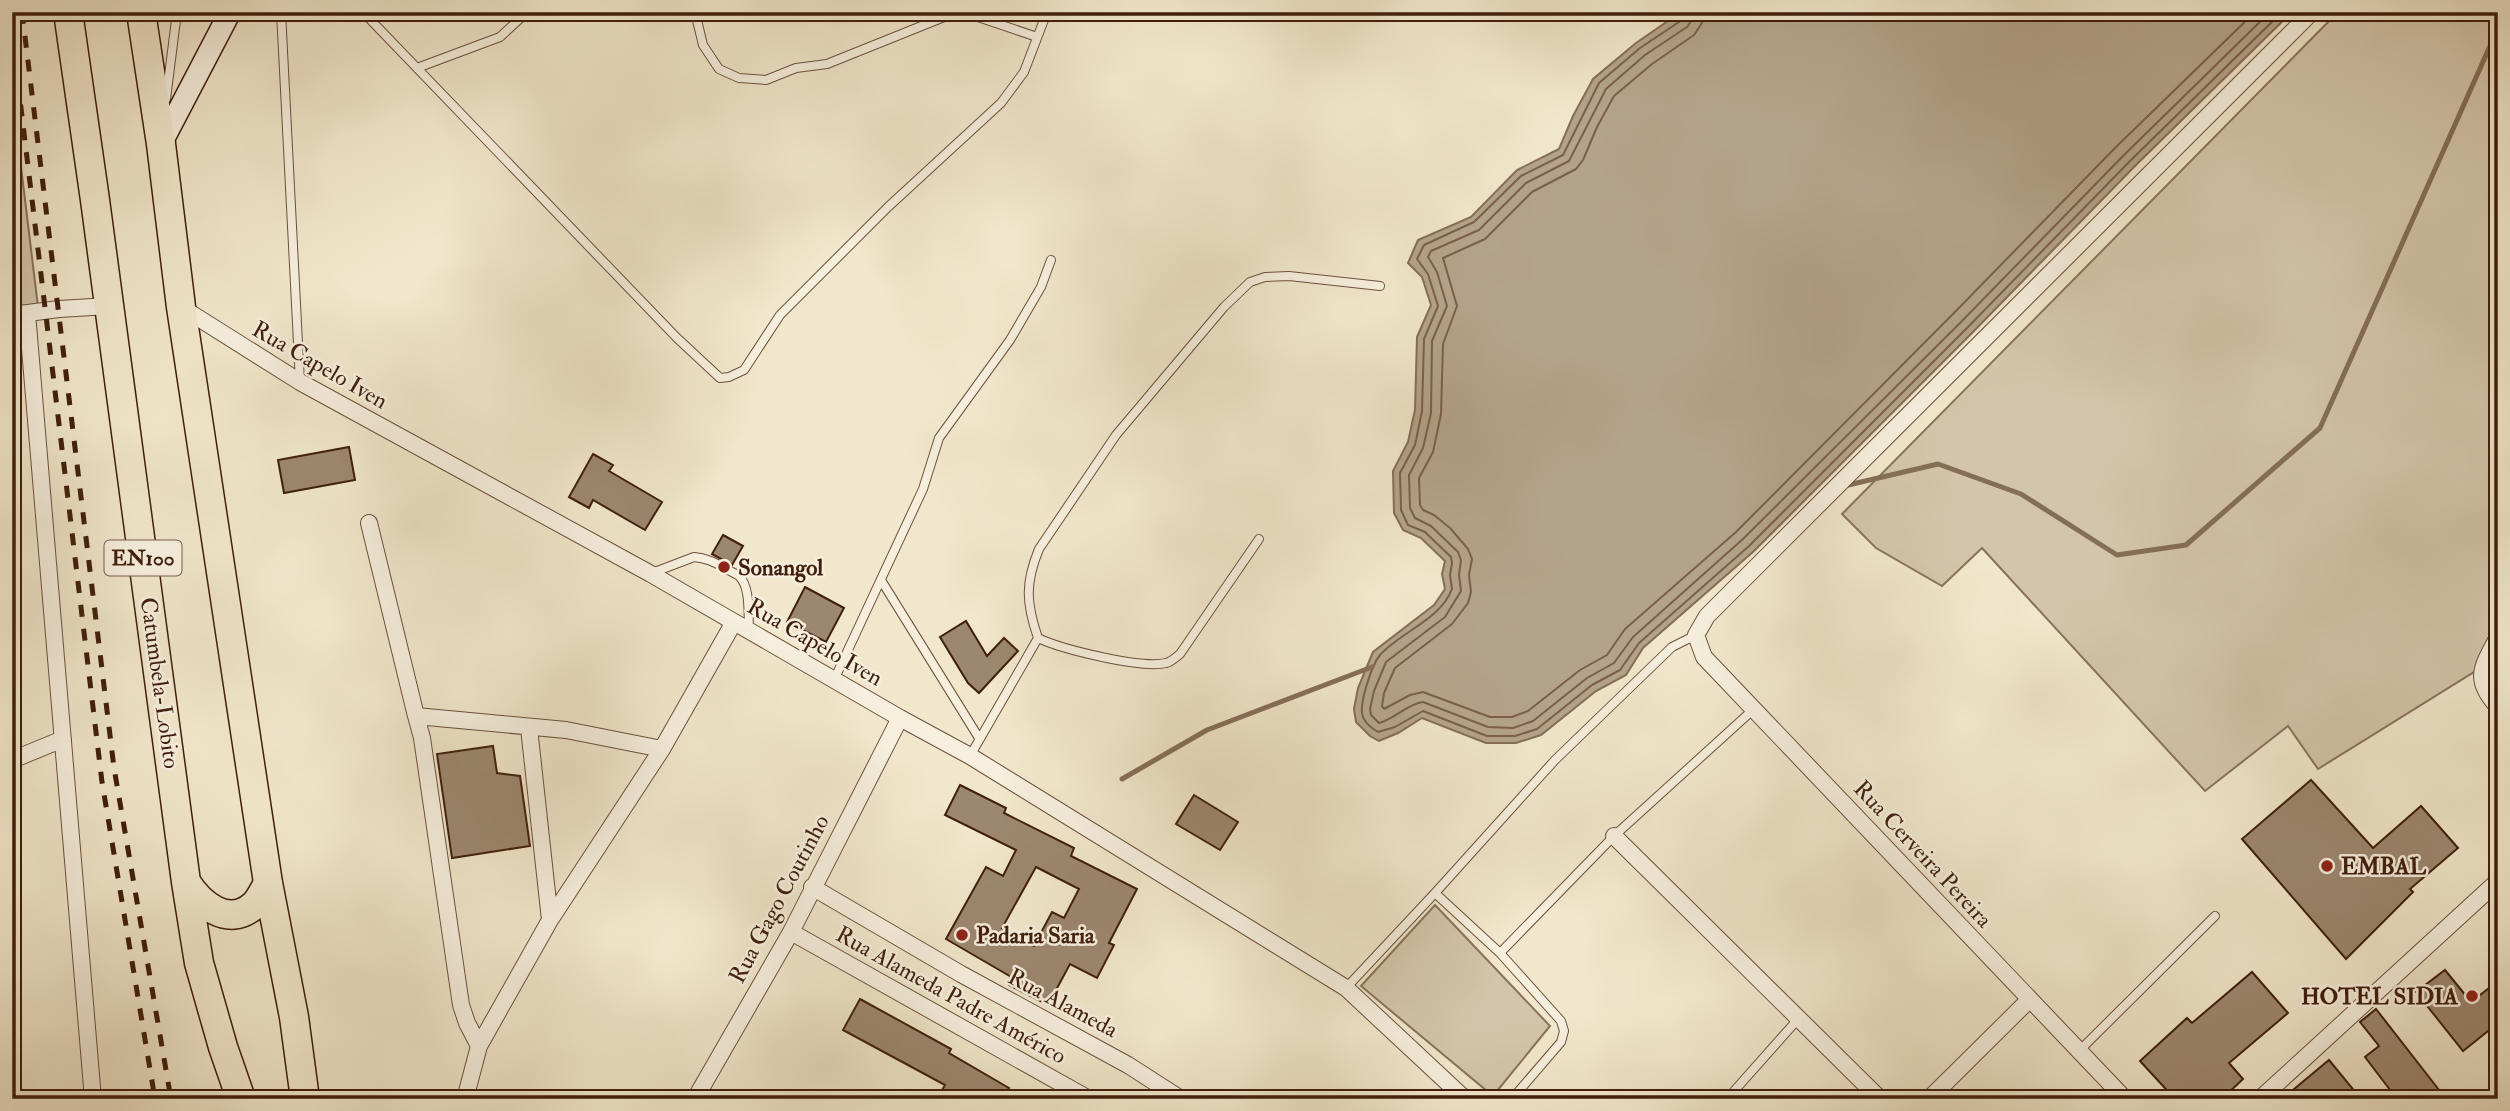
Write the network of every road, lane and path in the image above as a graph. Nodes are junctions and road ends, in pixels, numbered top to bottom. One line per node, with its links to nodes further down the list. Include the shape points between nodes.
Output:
1 (68, 12): 16 (highway, Catumbela-Lobito / EN100)
2 (141, 12): 13 (highway)
3 (177, 12): 13 (lane)
4 (230, 12): 13 (street)
5 (281, 12): 19 (lane)
6 (363, 12): 12 (lane)
7 (527, 12): 12 (lane, via 500,37)
8 (695, 12): 11 (lane, via 703,45 719,69 739,78 766,80 796,68 827,64 949,15 969,13)
9 (1047, 12): 11 (lane)
10 (2312, 12): 26 (street, via 1707,616)
11 (1037, 37): 12 (lane, via 1024,72 1001,103 888,206 780,315 744,370 720,378)
12 (417, 68)
13 (161, 144): 17 (highway)
14 (1051, 260): 23 (lane, via 1010,340 939,438 923,489)
15 (1380, 286): 28 (lane, via 1265,277 1250,282 1224,307 1116,435 1039,549 1028,590)
16 (109, 306): 18 (street); 42 (highway, Catumbela-Lobito / EN100)
17 (181, 306): 19 (street, Rua Capelo Iven); 43 (highway)
18 (20, 314): 36 (street)
19 (300, 382): 22 (street, Rua Capelo Iven)
20 (369, 523): 32 (street)
21 (1259, 539): 28 (lane, via 1180,654 1167,663 1099,656 1056,647)
22 (651, 573): 24 (street, Rua Capelo Iven); 25 (lane, via 694,557 709,559 740,576)
23 (880, 580): 29 (lane); 35 (lane)
24 (734, 622): 25 (street, Rua Capelo Iven); 37 (street)
25 (749, 630): 29 (street, Rua Capelo Iven)
26 (1696, 635): 31 (street, Rua Cerveira Pereira, via 1704,657); 45 (lane, via 1672,647 1555,760)
27 (2498, 637): 30 (street, via 2482,667 2481,681)
28 (1038, 638): 35 (lane)
29 (834, 680): 33 (street, Rua Capelo Iven)
30 (2498, 707)
31 (1755, 708): 40 (lane); 51 (street, Rua Cerveira Pereira)
32 (416, 716): 34 (street); 53 (street, via 461,1005)
33 (900, 718): 38 (street, Rua Capelo Iven); 44 (street, Rua Gago Coutinho)
34 (529, 727): 37 (street); 47 (street)
35 (979, 738): 38 (lane)
36 (63, 739): 39 (street); 55 (street)
37 (662, 749): 47 (street)
38 (971, 756): 50 (street, Rua Capelo Iven)
39 (12, 760)
40 (1614, 836): 49 (lane); 52 (street)
41 (2498, 881): 68 (street)
42 (186, 882): 43 (highway, via 210,910 225,914 242,913 255,904); 56 (highway, Catumbela-Lobito / EN100, via 200,963)
43 (268, 883): 57 (highway)
44 (812, 887): 48 (street, Rua Gago Coutinho); 61 (street, Rua Alameda)
45 (1435, 893): 49 (lane); 50 (lane)
46 (2215, 916): 54 (lane)
47 (550, 920): 53 (street)
48 (791, 932): 59 (street, Rua Gago Coutinho); 60 (street, Rua Alameda Padre Américo)
49 (1500, 953): 63 (lane, via 1561,1021 1564,1031 1561,1042)
50 (1346, 988): 62 (street, Rua Capelo Iven)
51 (2029, 1000): 54 (street, Rua Cerveira Pereira); 66 (street)
52 (1799, 1018): 64 (lane); 65 (street)
53 (479, 1046): 58 (street)
54 (2079, 1051): 67 (street, Rua Cerveira Pereira)
55 (93, 1099)
56 (241, 1099)
57 (305, 1099)
58 (466, 1099)
59 (695, 1099)
60 (1089, 1099)
61 (1181, 1099)
62 (1465, 1099)
63 (1511, 1099)
64 (1727, 1099)
65 (1880, 1099)
66 (1929, 1099)
67 (2125, 1099)
68 (2260, 1099)

